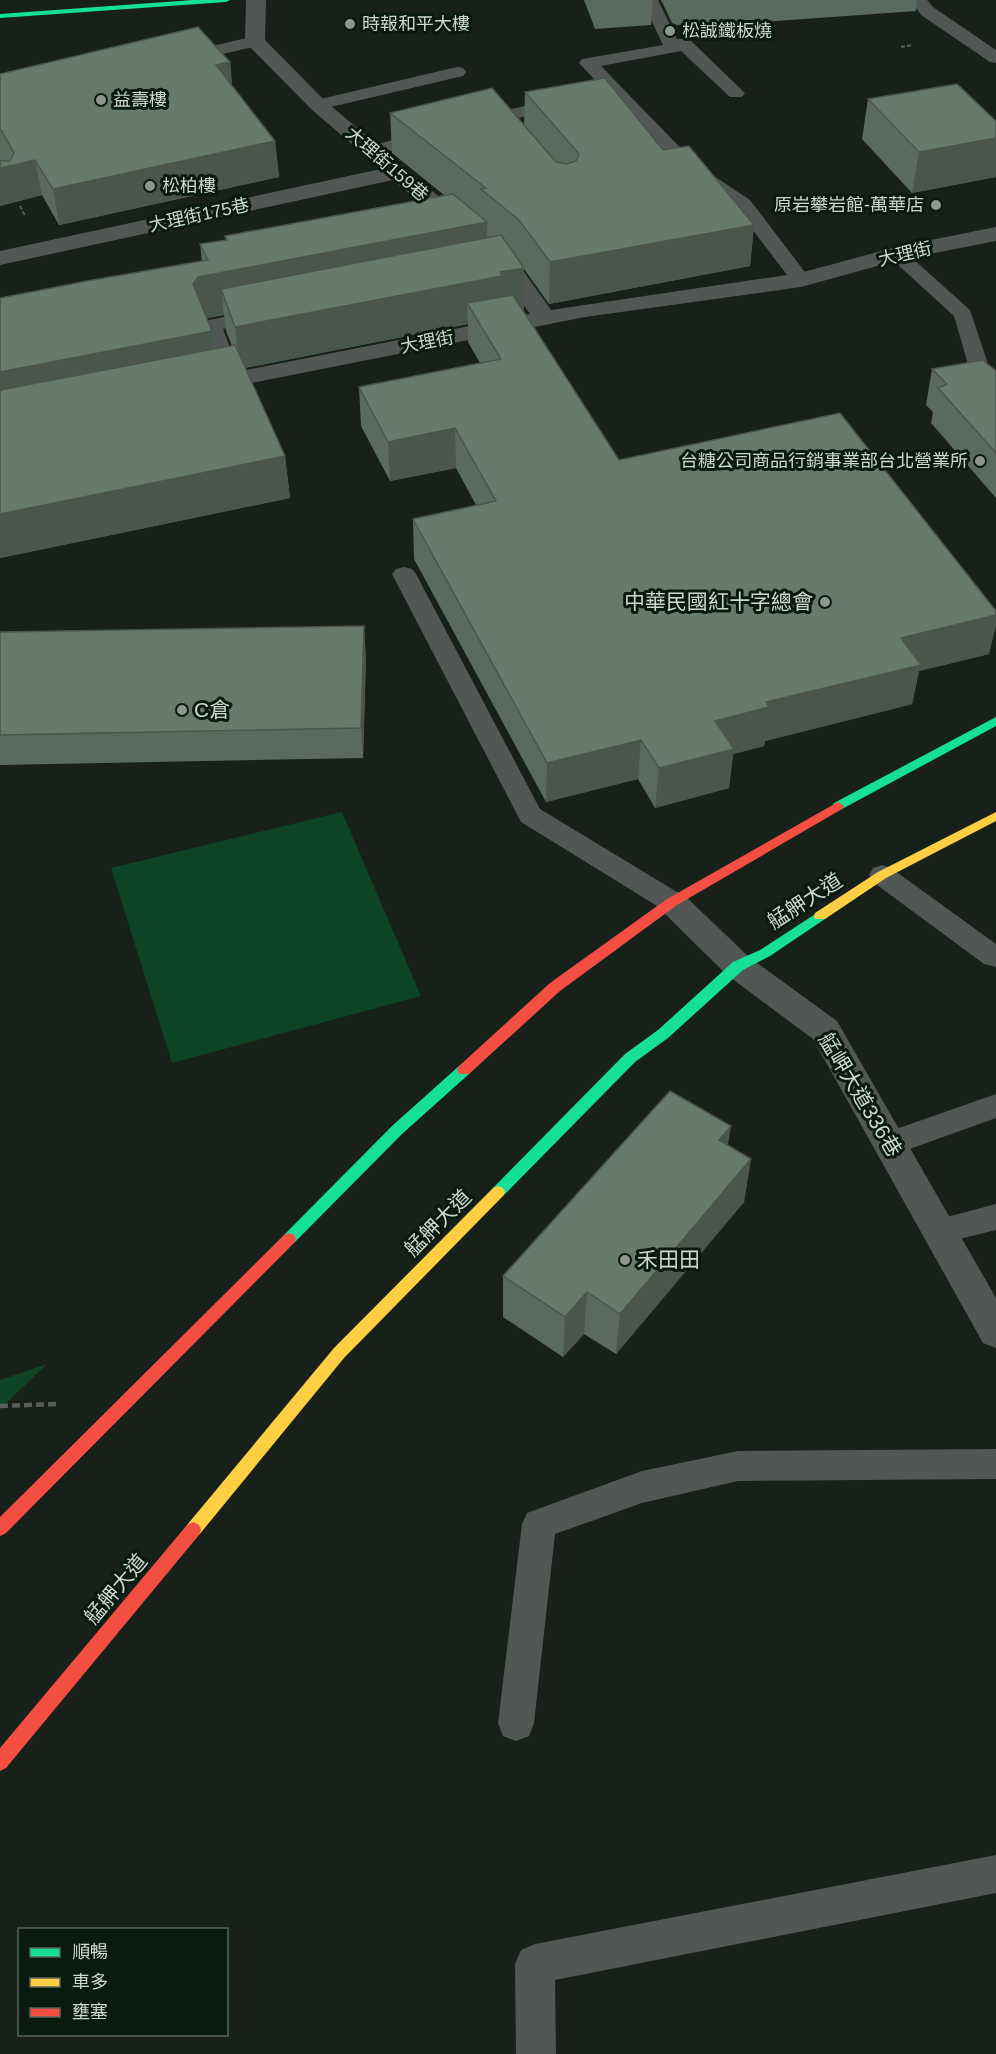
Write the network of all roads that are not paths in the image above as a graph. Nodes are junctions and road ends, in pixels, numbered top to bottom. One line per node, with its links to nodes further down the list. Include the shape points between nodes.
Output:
1 (226, 0): 5 (main road)
2 (256, 0): 6 (street)
3 (650, 0): 7 (lane)
4 (919, 0): 8 (lane, via 927,11)
5 (0, 16)
6 (255, 41): 9 (lane); 13 (street, 大理街159巷)
7 (673, 48): 11 (lane, via 588,63); 12 (lane, via 683,43)
8 (992, 52)
9 (162, 63)
10 (457, 72): 13 (lane)
11 (615, 89): 14 (lane); 25 (lane, via 689,168 743,204)
12 (736, 93)
13 (318, 105): 18 (street, 大理街159巷)
14 (499, 118): 15 (lane); 17 (street)
15 (464, 127)
16 (441, 133): 18 (lane)
17 (514, 135)
18 (372, 151): 19 (street, 大理街159巷)
19 (398, 172): 22 (street, 大理街175巷); 23 (street, 大理街159巷)
20 (996, 234): 21 (street, 大理街)
21 (897, 254): 25 (street, 大理街); 29 (lane, via 963,314)
22 (0, 258)
23 (509, 267): 24 (lane); 27 (street, 大理街159巷)
24 (486, 271)
25 (801, 280): 27 (street, 大理街)
26 (280, 312): 28 (lane, via 211,325)
27 (545, 318): 28 (street, 大理街)
28 (232, 380): 30 (street, 大理街)
29 (991, 381)
30 (185, 389)
31 (404, 574): 35 (lane, via 530,815)
32 (996, 721): 35 (main road, via 867,789)
33 (996, 816): 34 (main road, 艋舺大道)
34 (882, 875): 36 (lane); 37 (main road, 艋舺大道, via 765,953)
35 (672, 902): 37 (street, 艋岬大道336巷); 44 (main road, via 555,987 397,1130)
36 (996, 956)
37 (738, 966): 39 (street, 艋岬大道336巷, via 825,1030); 46 (main road, 艋舺大道, via 663,1034 630,1058 339,1353)
38 (996, 1106): 39 (lane)
39 (890, 1144): 41 (street, 艋岬大道336巷)
40 (996, 1217): 41 (lane)
41 (939, 1231): 42 (street, 艋岬大道336巷)
42 (996, 1332)
43 (996, 1464): 45 (lane, via 738,1466 642,1487 539,1524)
44 (0, 1528)
45 (516, 1722)
46 (0, 1762)
47 (996, 1874): 48 (lane, via 536,1964)
48 (536, 2054)

